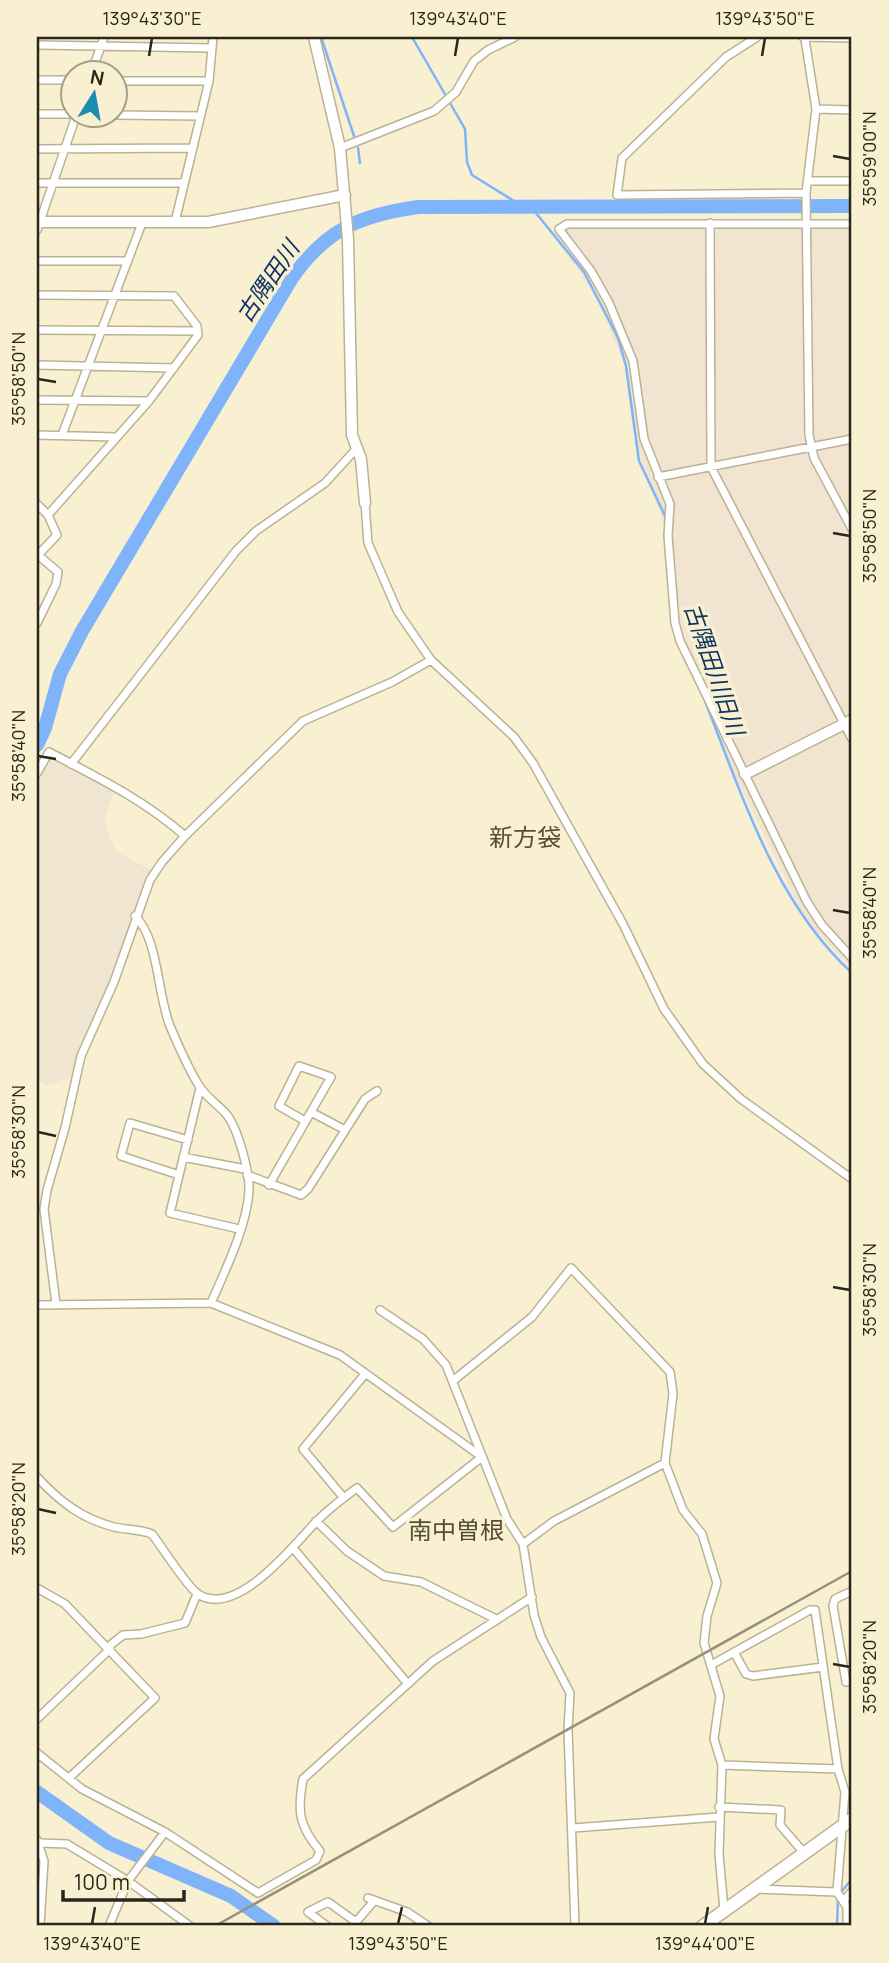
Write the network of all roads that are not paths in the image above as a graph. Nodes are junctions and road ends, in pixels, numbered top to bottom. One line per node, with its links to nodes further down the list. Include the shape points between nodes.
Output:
1 (104, 37): 9 (street)
2 (213, 37): 10 (street)
3 (314, 37): 23 (street)
4 (515, 37): 23 (street, via 474,61 457,92 434,111)
5 (757, 37): 32 (street, via 726,57 622,158 617,195)
6 (804, 38): 7 (street); 16 (street)
7 (852, 38)
8 (37, 45): 9 (street)
9 (101, 47): 10 (street); 11 (street)
10 (212, 48): 15 (street)
11 (96, 60)
12 (37, 80): 13 (street)
13 (60, 80)
14 (130, 80): 15 (street)
15 (209, 81): 21 (street)
16 (816, 109): 17 (street); 27 (street)
17 (852, 110)
18 (37, 114): 19 (street)
19 (60, 115)
20 (130, 115): 21 (street)
21 (199, 116): 26 (street)
22 (71, 130): 25 (street)
23 (340, 148): 33 (street)
24 (37, 149): 25 (street)
25 (65, 149): 26 (street); 30 (street)
26 (193, 149): 31 (street)
27 (807, 181): 28 (street); 32 (street)
28 (852, 181)
29 (37, 183): 30 (street)
30 (53, 183): 31 (street); 39 (street)
31 (184, 183): 34 (street)
32 (806, 193): 37 (street)
33 (345, 195): 34 (street, via 208,222); 58 (street, via 352,435)
34 (175, 222): 35 (street)
35 (142, 223): 39 (street); 41 (street)
36 (710, 223): 37 (street); 59 (street); 60 (street, via 567,224 559,229 591,271 623,331 633,361 644,439)
37 (806, 224): 38 (street); 57 (street)
38 (852, 224)
39 (38, 225)
40 (37, 261): 41 (street)
41 (128, 261): 43 (street)
42 (37, 295): 43 (street)
43 (115, 296): 45 (street); 46 (street, via 174,296)
44 (37, 330): 45 (street)
45 (102, 330): 46 (street); 48 (street)
46 (197, 331): 49 (street)
47 (37, 365): 48 (street)
48 (89, 365): 49 (street); 51 (street)
49 (174, 368): 52 (street)
50 (37, 400): 51 (street)
51 (76, 400): 52 (street); 54 (street)
52 (149, 401): 55 (street)
53 (37, 435): 54 (street)
54 (62, 435): 55 (street)
55 (116, 437): 63 (street)
56 (852, 439): 57 (street)
57 (810, 447): 59 (street); 64 (street)
58 (357, 448): 62 (street); 72 (street, via 324,483 256,531 236,551)
59 (711, 467): 60 (street); 70 (street)
60 (658, 477): 74 (street, via 670,504 668,536 680,641)
61 (37, 503): 63 (street)
62 (365, 503): 69 (street, via 368,543 375,563 398,612)
63 (48, 515): 65 (street, via 57,535)
64 (852, 529)
65 (38, 555): 67 (street, via 58,572)
66 (37, 601): 67 (street)
67 (45, 607): 68 (street)
68 (37, 623)
69 (431, 660): 75 (street, via 303,720); 87 (street, via 514,737 533,763 623,924 664,1009 703,1064 741,1099)
70 (848, 722): 71 (street); 74 (street)
71 (852, 739)
72 (71, 764): 73 (street, via 48,752); 75 (street, via 158,813)
73 (37, 774)
74 (745, 774): 77 (street, via 807,902)
75 (185, 836): 76 (street, via 162,862)
76 (135, 916): 78 (street, via 148,934 170,1026); 91 (street, via 114,982 81,1056 47,1189 44,1209)
77 (852, 958)
78 (200, 1088): 83 (street); 85 (street, via 229,1118)
79 (377, 1091): 82 (street, via 365,1099)
80 (311, 1112): 81 (street); 81 (street, via 331,1077 299,1066 279,1106); 82 (street)
81 (305, 1121): 88 (street)
82 (345, 1130): 88 (street, via 301,1195)
83 (188, 1140): 84 (street); 86 (street, via 130,1123 121,1156)
84 (183, 1157): 85 (street); 86 (street)
85 (246, 1172): 88 (street); 89 (street, via 249,1191)
86 (179, 1175): 89 (street, via 170,1213)
87 (852, 1180)
88 (269, 1185)
89 (239, 1229): 90 (street)
90 (211, 1303): 91 (street); 94 (street, via 340,1355)
91 (56, 1304): 92 (street)
92 (37, 1305)
93 (380, 1310): 95 (street, via 423,1339)
94 (365, 1374): 96 (street); 99 (street, via 303,1449)
95 (454, 1380): 96 (street); 97 (street, via 532,1317 571,1268 670,1372 673,1394)
96 (482, 1457): 99 (street, via 393,1527 357,1488); 101 (street, via 507,1519)
97 (665, 1463): 101 (street, via 554,1521); 110 (street, via 683,1510 702,1534 717,1583 704,1643)
98 (37, 1477): 105 (street, via 82,1516 152,1534)
99 (343, 1497): 100 (street)
100 (316, 1521): 102 (street); 107 (street, via 347,1551 384,1576 421,1581)
101 (523, 1545): 106 (street)
102 (293, 1548): 105 (street, via 248,1588 230,1597); 113 (street)
103 (37, 1588): 108 (street, via 65,1604)
104 (852, 1591): 112 (street, via 835,1599 833,1606 846,1682)
105 (197, 1594): 108 (street, via 185,1623 123,1635)
106 (532, 1597): 107 (street); 122 (street, via 541,1637 570,1693)
107 (496, 1619): 113 (street, via 433,1661)
108 (109, 1648): 114 (street); 118 (street, via 155,1698)
109 (734, 1652): 110 (street); 111 (street, via 746,1674 753,1676); 111 (street, via 810,1609 815,1610)
110 (712, 1665): 116 (street, via 720,1696 714,1739)
111 (823, 1667): 117 (street)
112 (852, 1681)
113 (408, 1684): 123 (street, via 303,1779 302,1829 320,1851 316,1860 258,1893)
114 (37, 1719)
115 (37, 1753): 118 (street)
116 (722, 1765): 117 (street); 119 (street)
117 (838, 1769): 121 (street)
118 (69, 1778): 123 (street)
119 (719, 1807): 120 (street); 125 (street, via 781,1810 780,1825)
120 (719, 1818): 122 (street); 131 (street)
121 (847, 1823): 125 (main road); 129 (street)
122 (573, 1828): 138 (street)
123 (165, 1832): 126 (street)
124 (39, 1841): 126 (street, via 67,1844); 132 (street, via 44,1888)
125 (804, 1854): 127 (main road)
126 (128, 1881): 133 (street); 134 (street)
127 (755, 1888): 129 (street); 131 (main road)
128 (852, 1891): 129 (street)
129 (840, 1896): 140 (street)
130 (414, 1917): 135 (street, via 371,1900 356,1922 328,1902 308,1912); 136 (street); 137 (street)
131 (721, 1917): 139 (main road)
132 (40, 1926)
133 (109, 1926)
134 (190, 1926)
135 (327, 1926)
136 (408, 1926)
137 (428, 1926)
138 (575, 1926)
139 (703, 1926)
140 (846, 1926)

